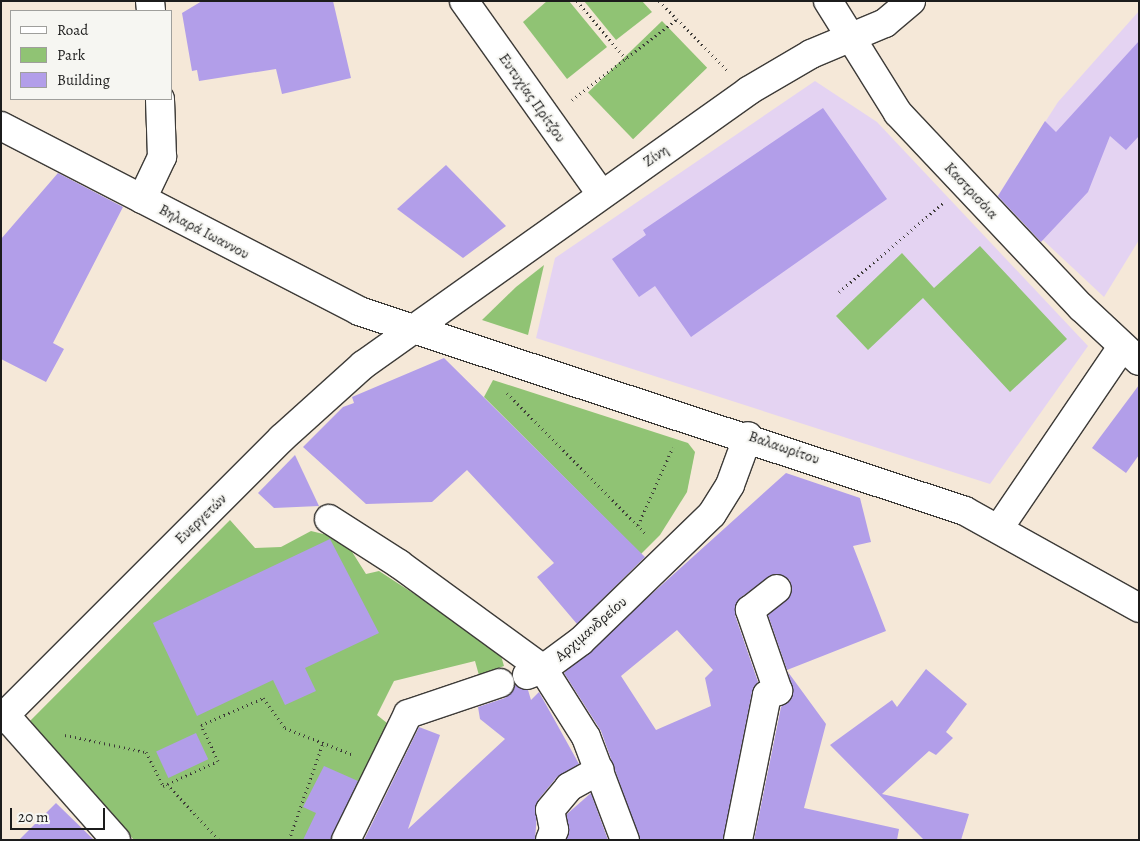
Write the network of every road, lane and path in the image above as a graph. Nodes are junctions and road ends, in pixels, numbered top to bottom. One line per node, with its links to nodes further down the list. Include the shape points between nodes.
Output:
1 (464, 1): 11 (street, Ευτυχίας Πρίτζου)
2 (577, 1): 8 (path)
3 (659, 1): 6 (path)
4 (828, 1): 7 (street, Καστρισόια)
5 (911, 1): 7 (street, Ζίνη, via 885,23)
6 (677, 19): 8 (path); 9 (path)
7 (850, 39): 9 (street, Ζίνη, via 811,54); 13 (street, Καστρισόια, via 898,113)
8 (626, 59): 11 (path)
9 (748, 92): 14 (street, Ζίνη)
10 (160, 100): 15 (street, via 162,157)
11 (548, 119): 14 (street, Ευτυχίας Πρίτζου)
12 (1, 126): 15 (street, Βηλαρά Ιωαννου)
13 (964, 183): 16 (path); 18 (street, Καστρισόια)
14 (601, 194): 17 (street, Ζίνη)
15 (142, 199): 17 (street, Βηλαρά Ιωαννου, via 318,292)
16 (839, 292)
17 (411, 330): 20 (street, Βαλαωρίτου); 29 (street, Ευεργετών, via 316,405)
18 (1130, 354): 24 (street)
19 (500, 386): 23 (path)
20 (686, 416): 21 (street, Βαλαωρίτου); 23 (path)
21 (748, 436): 24 (street, Βαλαωρίτου, via 965,511); 25 (street, Αρχιμανδρείου, via 721,501)
22 (329, 519): 28 (street, via 399,564)
23 (638, 524): 25 (path)
24 (999, 528): 27 (street, Βαλαωρίτου)
25 (670, 558): 28 (street, Αρχιμανδρείου, via 581,641)
26 (777, 590): 41 (street, via 750,610 778,691 767,695)
27 (1139, 608)
28 (522, 676): 33 (street, Αρχιμανδρείου, via 586,737); 38 (street, via 408,714)
29 (3, 717): 35 (street)
30 (62, 735): 34 (path, via 146,752 163,786)
31 (323, 743): 32 (path); 34 (path, via 285,728 263,698 201,725 218,761); 37 (path)
32 (360, 757)
33 (600, 770): 39 (street, via 569,787 550,810 554,830); 40 (street, Αρχιμανδρείου)
34 (167, 784): 36 (path)
35 (116, 840)
36 (219, 840)
37 (288, 840)
38 (346, 840)
39 (550, 840)
40 (625, 840)
41 (738, 840)

